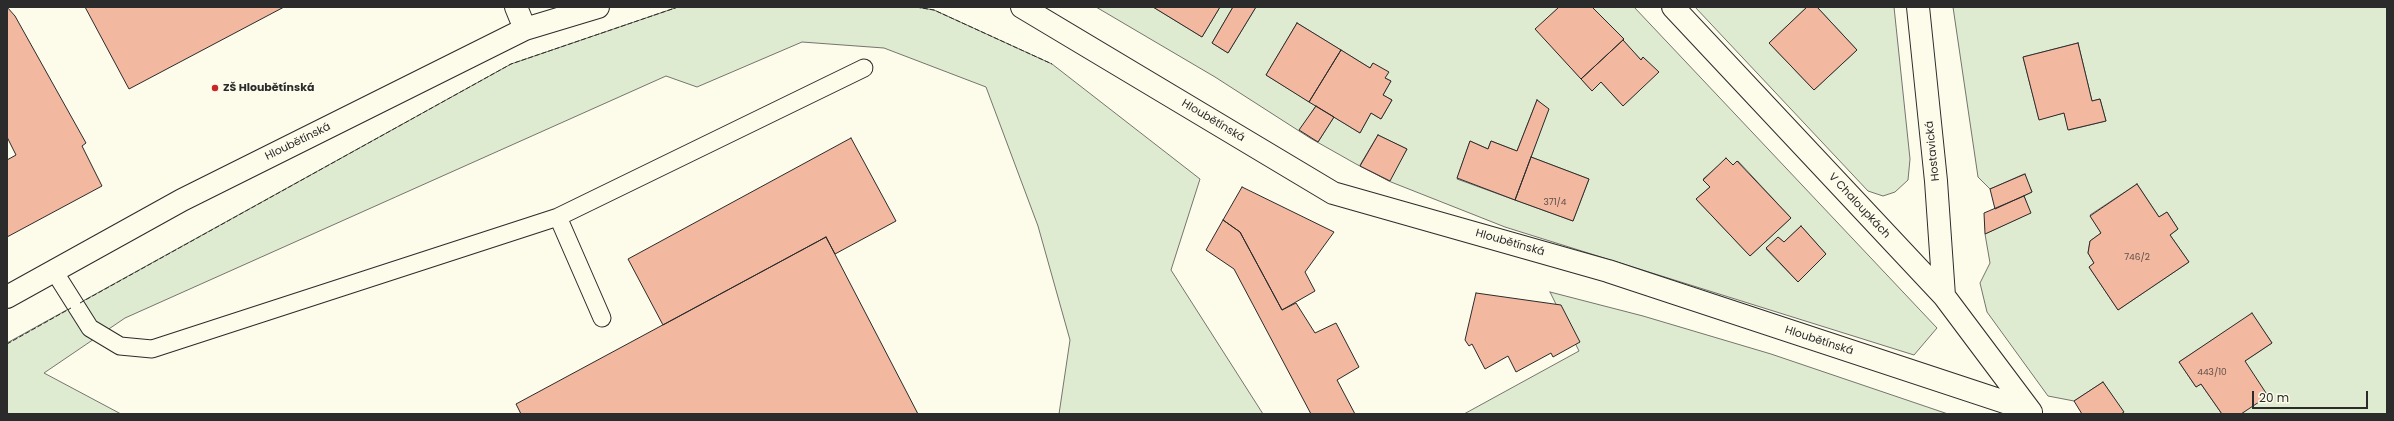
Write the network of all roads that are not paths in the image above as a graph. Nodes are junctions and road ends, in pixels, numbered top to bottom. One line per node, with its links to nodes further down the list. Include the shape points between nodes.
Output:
1 (516, 7): 6 (street)
2 (598, 7): 6 (street, Hloubětínská)
3 (1022, 7): 13 (street, Hloubětínská, via 1333,193 1608,271)
4 (1673, 7): 10 (street, V Chaloupkách)
5 (1918, 7): 10 (street, Hostavická, via 1936,181)
6 (526, 30): 9 (street, Hloubětínská, via 182,200)
7 (864, 68): 8 (lane)
8 (558, 217): 9 (lane, via 152,349 120,346 90,328); 12 (lane)
9 (54, 271): 11 (street, Hloubětínská)
10 (1944, 296): 13 (street, V Chaloupkách)
11 (7, 297)
12 (602, 318)
13 (2031, 412)

